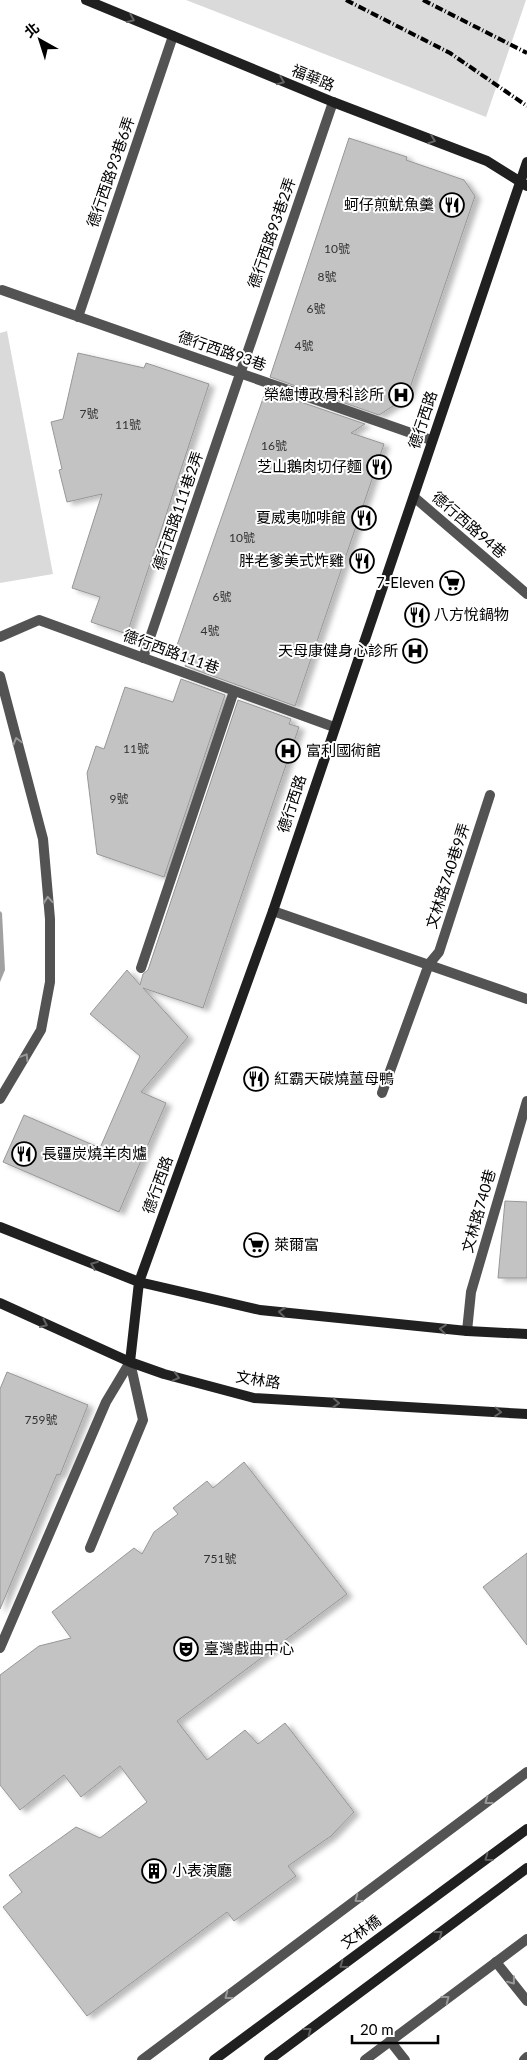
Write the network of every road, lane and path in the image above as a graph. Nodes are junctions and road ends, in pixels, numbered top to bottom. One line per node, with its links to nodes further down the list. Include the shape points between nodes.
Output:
1 (86, 0): 2 (street, 福華路, one-way to 2)
2 (173, 36): 3 (street, 福華路, one-way to 3); 7 (street, 德行西路93巷6弄)
3 (333, 102): 5 (street, 福華路, one-way to 5, via 487,161); 8 (street, 德行西路93巷2弄)
4 (527, 162): 5 (street, 德行西路)
5 (524, 184): 9 (street, 德行西路, via 504,226)
6 (2, 290): 7 (street, 德行西路93巷)
7 (78, 317): 8 (street, 德行西路93巷)
8 (240, 373): 9 (street, 德行西路93巷); 13 (street, 德行西路111巷2弄)
9 (431, 440): 10 (street, 德行西路)
10 (414, 498): 11 (street, 德行西路94巷); 16 (street, 德行西路)
11 (527, 594)
12 (0, 637): 13 (street, 德行西路111巷, via 39,620)
13 (143, 658): 15 (street, 德行西路111巷)
14 (0, 676): 23 (street, one-way to 14, via 41,1030 50,982 50,919 43,839)
15 (234, 691): 16 (street, 德行西路111巷); 20 (street)
16 (334, 727): 18 (street, 德行西路)
17 (490, 795): 19 (street, 文林路740巷9弄, via 439,952)
18 (273, 911): 19 (street); 26 (street, 德行西路)
19 (429, 964): 21 (street); 22 (street, 文林路740巷9弄)
20 (141, 968)
21 (527, 999)
22 (382, 1093)
23 (0, 1099)
24 (527, 1101): 28 (street, 文林路740巷, via 471,1292)
25 (0, 1227): 26 (street, one-way to 25)
26 (139, 1282): 28 (street, one-way to 26, via 260,1310); 30 (street, 德行西路)
27 (0, 1303): 30 (street, 文林路, one-way to 30)
28 (467, 1331): 29 (street)
29 (527, 1334)
30 (130, 1362): 31 (street, 文林路, one-way to 31, via 254,1398); 32 (street, via 143,1420); 33 (street, via 106,1402)
31 (527, 1414)
32 (90, 1548)
33 (0, 1648)
34 (527, 1772): 42 (street, one-way to 42)
35 (527, 1829): 43 (street, 文林橋, one-way to 43)
36 (527, 1868): 44 (street, one-way to 36)
37 (527, 1939): 38 (street)
38 (496, 1962): 39 (street, one-way to 39); 40 (street, one-way to 38)
39 (527, 2001)
40 (390, 2041): 45 (street); 46 (street)
41 (527, 2057): 47 (street)
42 (142, 2060)
43 (214, 2060)
44 (269, 2060)
45 (365, 2060)
46 (405, 2060)
47 (524, 2060)

